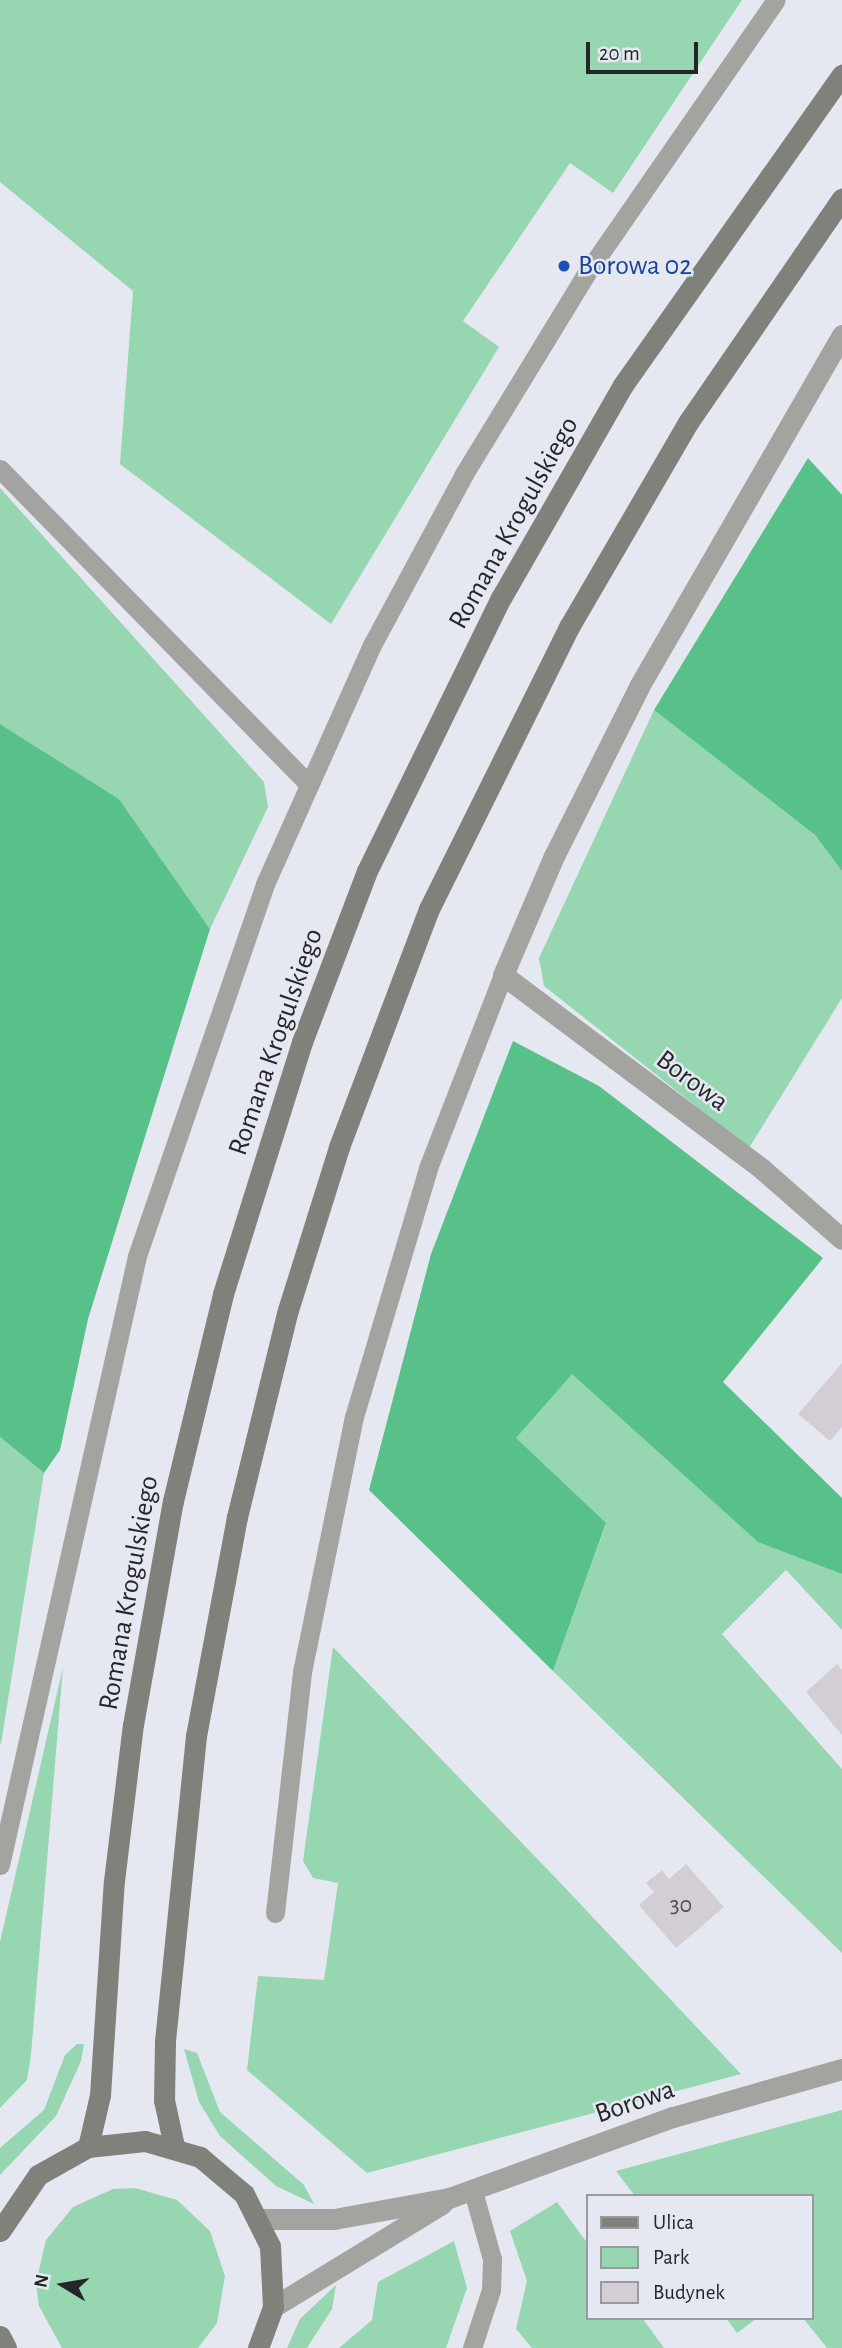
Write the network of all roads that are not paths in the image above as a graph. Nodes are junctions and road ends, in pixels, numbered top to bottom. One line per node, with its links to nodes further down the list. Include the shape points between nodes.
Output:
1 (776, 0): 6 (lane, via 540,346 399,590)
2 (842, 74): 13 (main road, Romana Krogulskiego, via 623,385 501,598 367,871 302,1042 223,1294 173,1501 132,1738 114,1881 100,2095)
3 (842, 198): 12 (main road, via 690,421 569,627 429,909 339,1147 288,1310 237,1517 196,1736 166,2041 164,2100)
4 (842, 335): 7 (street, via 639,687 554,856)
5 (0, 469): 6 (lane)
6 (307, 783): 9 (lane, via 223,992 137,1256)
7 (503, 975): 8 (street, Borowa, via 762,1169); 10 (lane, via 428,1168 354,1417 302,1672)
8 (842, 1239)
9 (0, 1865)
10 (275, 1913)
11 (842, 2069): 14 (street, Borowa, via 673,2117)
12 (174, 2146): 13 (main road, via 116,2141); 16 (main road, via 224,2173)
13 (88, 2147): 17 (main road, via 38,2175)
14 (473, 2192): 15 (street, Borowa); 22 (lane, via 492,2259 491,2290)
15 (449, 2198): 16 (street, Borowa, via 334,2219); 18 (street, Borowa)
16 (260, 2218): 18 (main road, via 274,2274)
17 (0, 2231)
18 (273, 2307): 21 (main road)
19 (0, 2336): 20 (main road)
20 (6, 2348)
21 (258, 2348)
22 (472, 2348)

